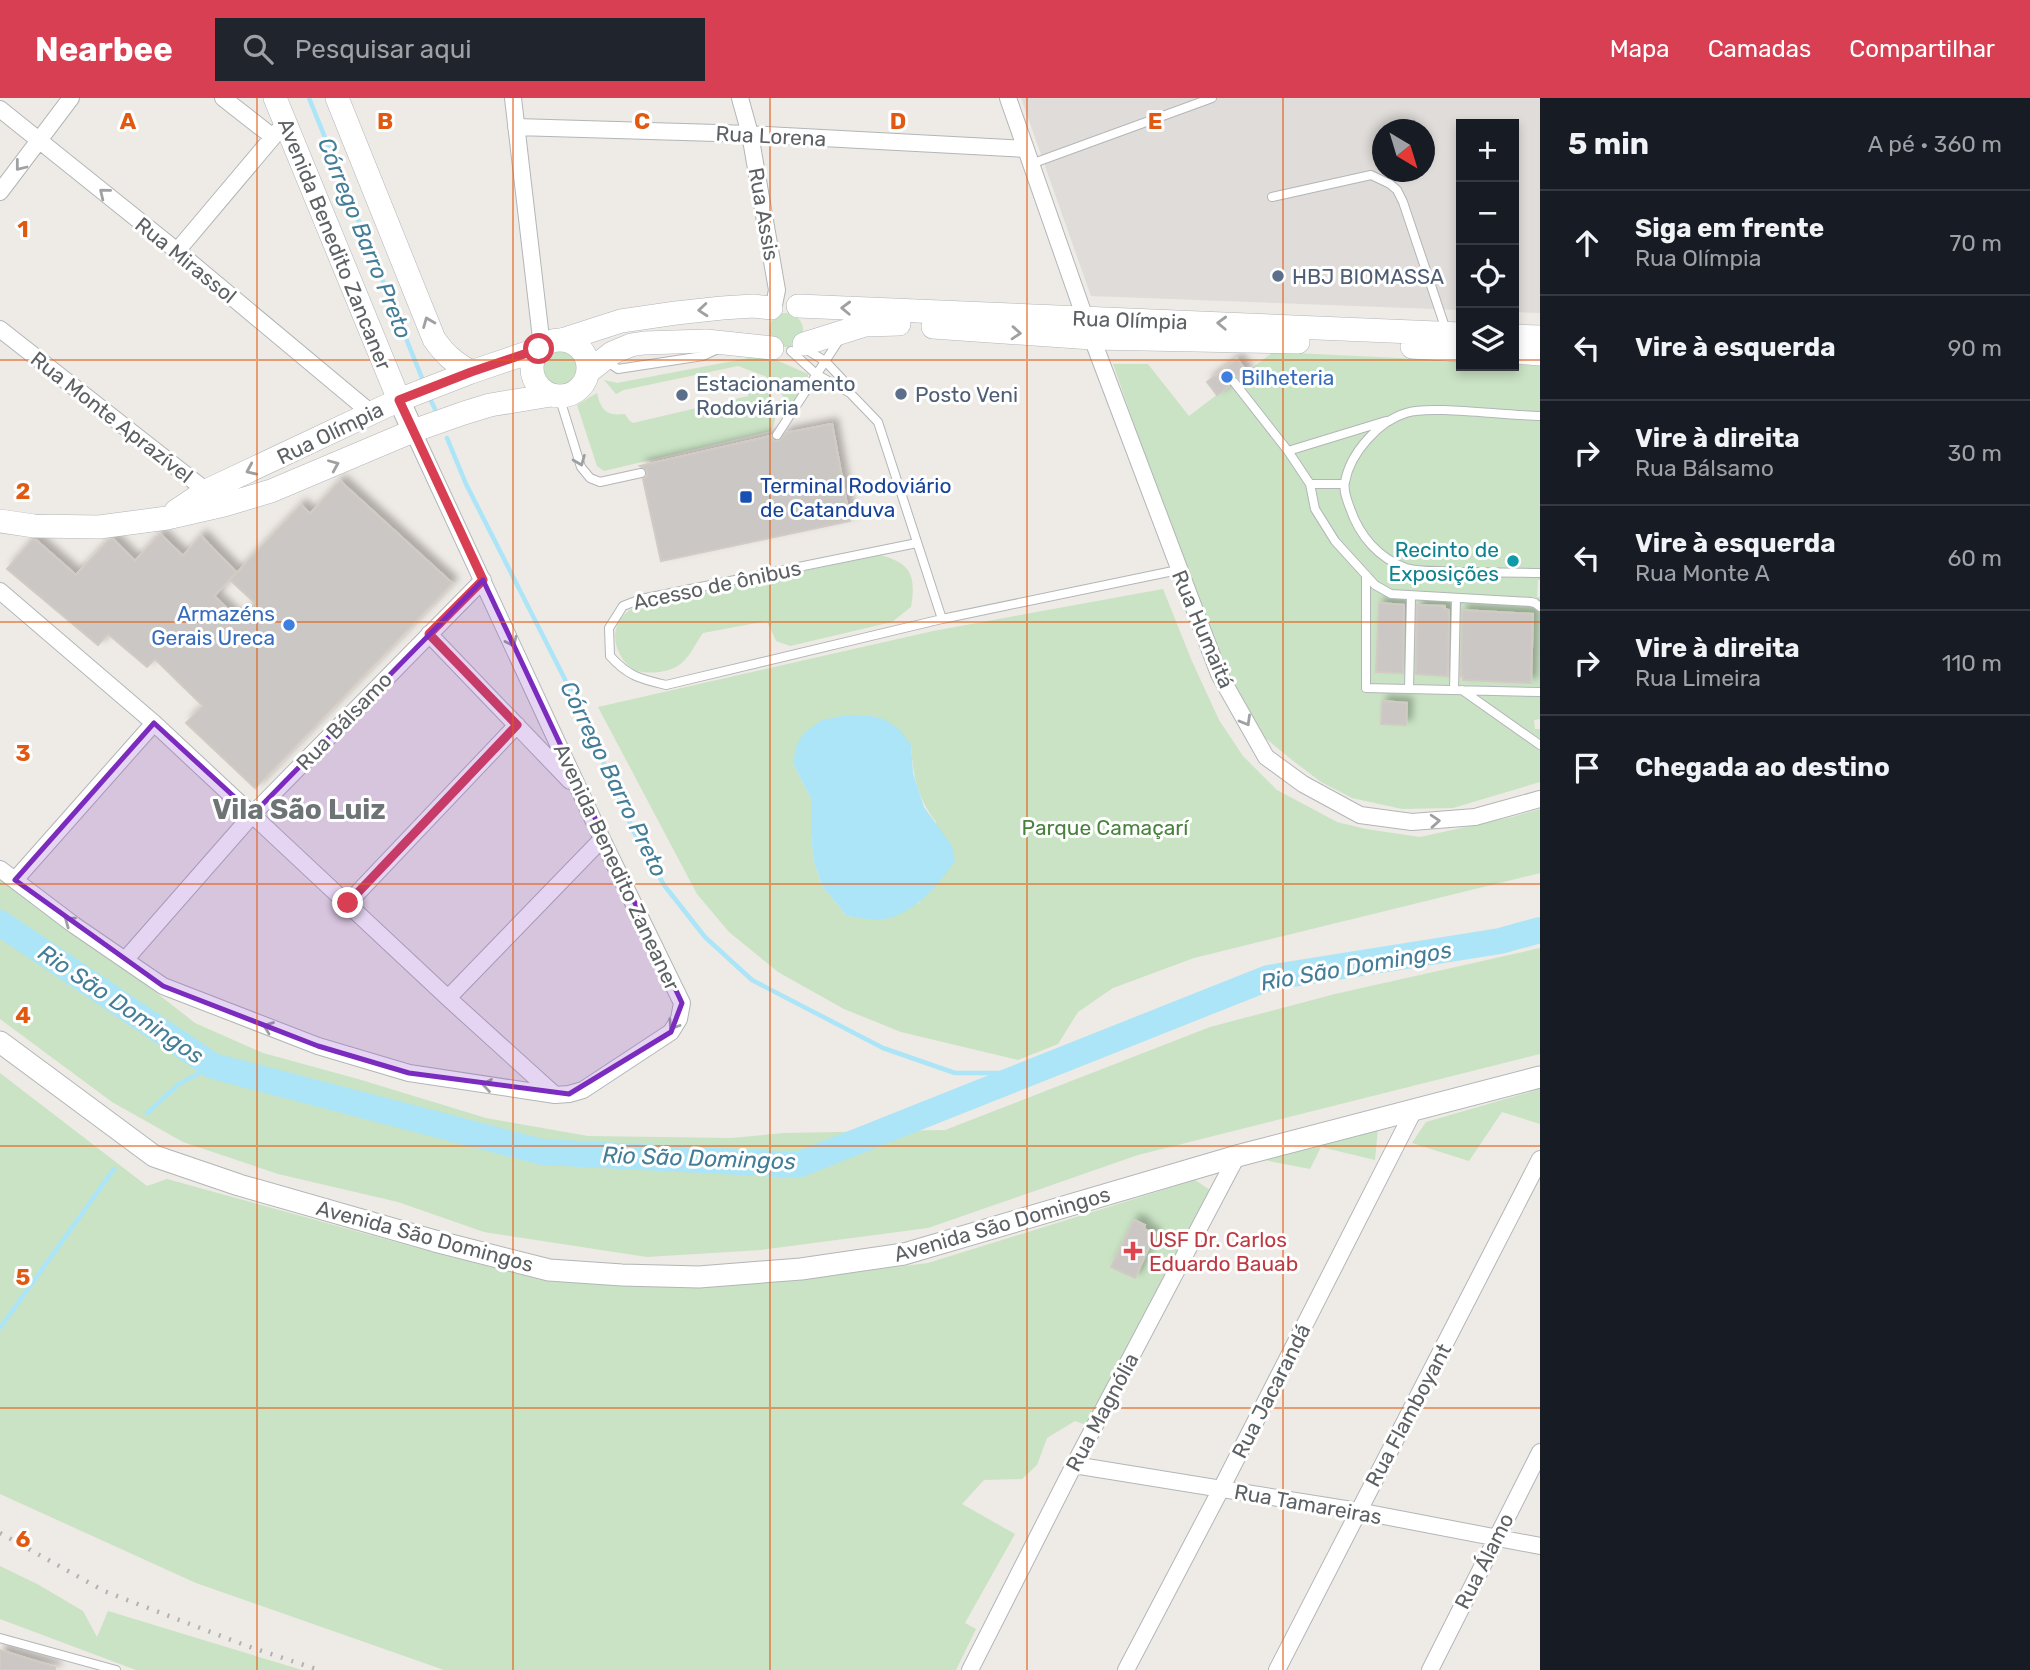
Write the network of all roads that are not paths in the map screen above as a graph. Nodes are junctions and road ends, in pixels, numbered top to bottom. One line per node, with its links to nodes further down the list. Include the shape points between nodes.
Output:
1 (71, 98): 13 (street)
2 (222, 98): 11 (street)
3 (275, 98): 11 (main road, Avenida Benedito Zancaner)
4 (337, 98): 31 (main road, one-way to 4, via 452,361 435,339)
5 (513, 98): 10 (street)
6 (740, 98): 12 (street, Rua Assis)
7 (1008, 98): 14 (street, Rua Humaitá)
8 (1212, 98): 14 (lane)
9 (0, 109): 13 (street, Rua Mirassol)
10 (516, 127): 12 (street, Rua Lorena); 25 (street, via 537,320)
11 (279, 130): 17 (street); 36 (main road, Avenida Benedito Zancaner)
12 (750, 134): 14 (street, Rua Lorena); 18 (street, Rua Assis)
13 (40, 141): 15 (street, one-way to 15); 17 (street, Rua Mirassol, one-way to 13)
14 (1028, 156): 19 (street, Rua Humaitá)
15 (0, 192)
16 (1272, 197): 24 (lane, via 1371,175 1390,184 1404,202)
17 (177, 251): 37 (street, Rua Mirassol)
18 (781, 302): 19 (main road, Rua Olímpia, one-way to 18); 25 (main road, Rua Olímpia, one-way to 25, via 621,321); 26 (main road, via 805,311 809,319 811,328); 26 (main road, via 765,315 762,333 765,341)
19 (1089, 328): 21 (main road, Rua Olímpia, one-way to 19, via 887,323); 24 (main road, Rua Olímpia, via 1304,342); 51 (street, Rua Humaitá)
20 (0, 329): 46 (street, Rua Monte Aprazível)
21 (845, 331): 26 (main road, Rua Olímpia); 29 (lane)
22 (1519, 336): 23 (main road)
23 (1540, 337)
24 (1456, 339)
25 (551, 344): 30 (main road, via 576,345 588,364); 31 (main road, Rua Olímpia); 35 (main road, via 532,363 538,386)
26 (792, 348): 29 (lane); 30 (main road, Rua Olímpia, via 706,341 644,343 612,353); 32 (lane)
27 (1519, 352): 28 (main road)
28 (1540, 354)
29 (825, 361): 32 (lane); 34 (lane)
30 (596, 366): 35 (main road, via 576,391)
31 (471, 372): 36 (main road, Rua Olímpia)
32 (816, 374): 34 (lane); 41 (lane)
33 (1234, 382): 42 (lane)
34 (850, 393): 50 (lane, via 878,422)
35 (555, 395): 40 (main road, Rua Olímpia, via 490,405); 43 (lane, one-way to 43, via 581,467 590,478 600,482)
36 (399, 400): 37 (main road, Rua Olímpia); 40 (street, Avenida Benedito Zancaner)
37 (370, 413): 46 (main road, Rua Olímpia, one-way to 46)
38 (1540, 416): 39 (lane, via 1429,410)
39 (1392, 419): 42 (lane); 45 (lane, via 1361,446)
40 (414, 431): 47 (main road, Rua Olímpia, one-way to 40, via 271,491); 54 (street, Avenida Benedito Zancaner)
41 (778, 435)
42 (1288, 451): 44 (lane)
43 (641, 473)
44 (1310, 484): 45 (lane); 53 (lane, via 1315,509 1335,541)
45 (1345, 484): 52 (lane, via 1358,529 1387,558 1408,569)
46 (206, 491): 47 (street, Rua Monte Aprazível); 48 (main road, Rua Olímpia)
47 (224, 505): 48 (main road, Rua Olímpia)
48 (167, 518): 49 (main road, Rua Olímpia, via 99,527)
49 (0, 521)
50 (918, 542): 59 (lane); 59 (lane, Acesso de ônibus, via 641,599 623,606 609,628 610,656 642,680 666,685)
51 (1178, 570): 59 (lane); 68 (street, Rua Humaitá, one-way to 68, via 1219,674 1266,757 1303,784 1360,815 1412,822 1475,817)
52 (1540, 573)
53 (1366, 575): 56 (lane, via 1391,594); 61 (lane, via 1366,688)
54 (483, 580): 60 (street, Rua Bálsamo); 67 (street, Avenida Benedito Zaneaner, one-way to 67)
55 (0, 591): 64 (street)
56 (1411, 596): 57 (lane); 61 (lane)
57 (1456, 598): 58 (lane); 62 (lane)
58 (1538, 604)
59 (942, 619)
60 (429, 634): 65 (street); 69 (street, Rua Bálsamo)
61 (1409, 689): 62 (lane)
62 (1458, 690): 63 (lane); 66 (lane)
63 (1540, 692)
64 (155, 723): 69 (street); 72 (street)
65 (517, 725): 67 (street); 73 (street)
66 (1540, 745)
67 (581, 792): 70 (street, Avenida Benedito Zaneaner)
68 (1540, 799)
69 (253, 814): 73 (street); 74 (street, Rua Bálsamo)
70 (602, 839): 75 (street); 78 (street, Avenida Benedito Zaneaner, one-way to 78, via 682,1003 671,1032 583,1090)
71 (0, 869): 72 (street)
72 (15, 880): 74 (street, one-way to 72)
73 (348, 903): 75 (street)
74 (125, 960): 78 (street, one-way to 74, via 409,1073 318,1046 163,986)
75 (448, 998): 78 (street)
76 (0, 1042): 80 (street, Avenida São Domingos, via 154,1156 239,1185 549,1269 699,1278 904,1254)
77 (1540, 1077): 79 (street, Avenida São Domingos)
78 (555, 1095)
79 (1413, 1112): 80 (street, Avenida São Domingos); 84 (street, Rua Jacarandá)
80 (1237, 1156): 83 (street, Rua Magnólia)
81 (1540, 1159): 85 (street, Rua Flamboyant)
82 (1540, 1452): 86 (street, Rua Álamo)
83 (1074, 1465): 84 (street, Rua Tamareiras); 90 (street, Rua Magnólia)
84 (1221, 1489): 85 (street, Rua Tamareiras); 91 (street, Rua Jacarandá)
85 (1358, 1511): 86 (street, Rua Tamareiras); 92 (street, Rua Flamboyant)
86 (1495, 1538): 87 (street, Rua Tamareiras); 93 (street, Rua Álamo)
87 (1540, 1546)
88 (0, 1639): 89 (lane)
89 (116, 1670)
90 (970, 1670)
91 (1126, 1670)
92 (1276, 1670)
93 (1430, 1670)

